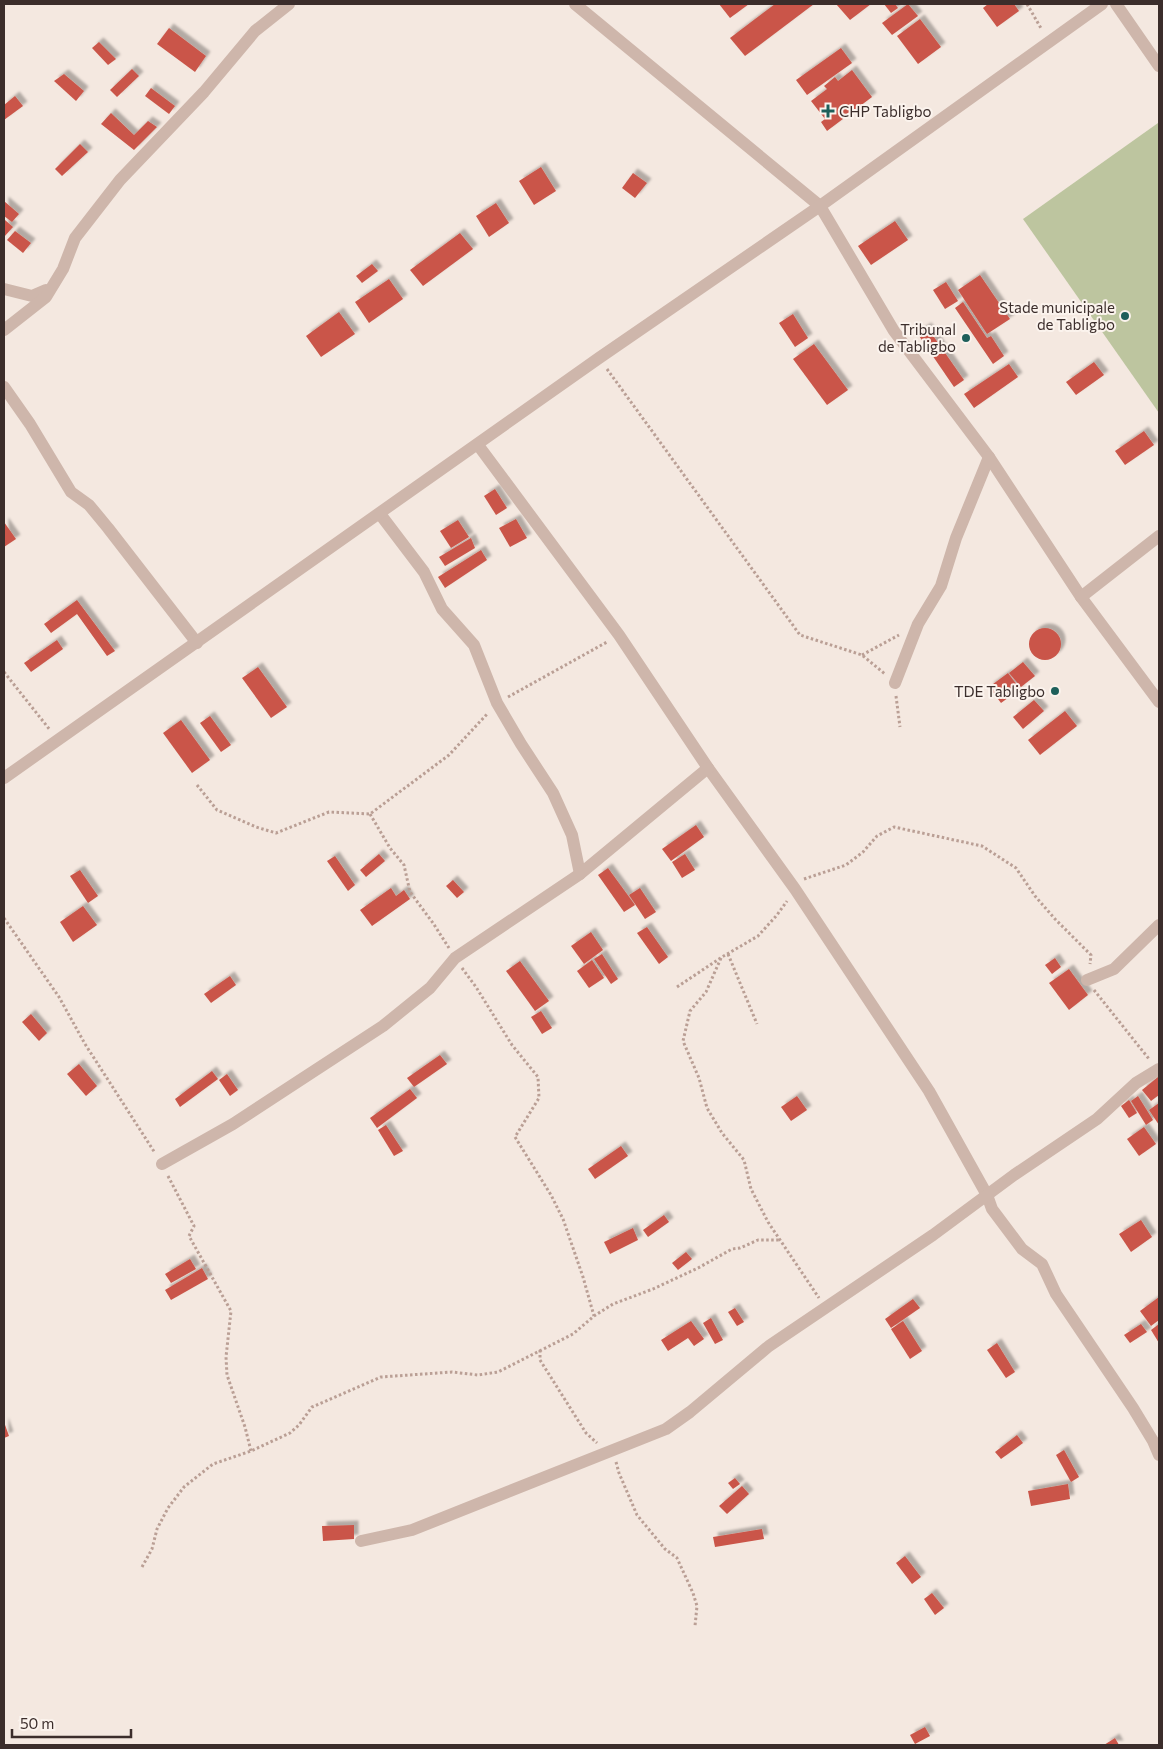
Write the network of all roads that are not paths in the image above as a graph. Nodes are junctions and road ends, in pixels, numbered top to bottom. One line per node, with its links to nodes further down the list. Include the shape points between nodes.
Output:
1 (288, 4): 8 (street, via 255,32 204,92 120,180 75,238 63,269)
2 (575, 4): 6 (street)
3 (1102, 4): 6 (street)
4 (1116, 4): 5 (street)
5 (1159, 66)
6 (820, 206): 11 (street); 12 (street, via 894,331)
7 (4, 288): 8 (street, via 32,296)
8 (51, 288): 9 (street, via 46,296)
9 (4, 330)
10 (4, 387): 16 (street, via 70,492 88,505 108,528)
11 (478, 445): 13 (street); 19 (street, via 619,635)
12 (989, 457): 15 (street); 17 (street, via 956,538 941,586 918,624)
13 (380, 514): 16 (street); 21 (street, via 424,572 442,609 474,644 497,702 553,793 572,835)
14 (1159, 536): 15 (street)
15 (1081, 596): 18 (street)
16 (197, 643): 20 (street)
17 (895, 683)
18 (1159, 702)
19 (708, 768): 21 (street); 26 (street, via 796,889 929,1091)
20 (4, 778)
21 (580, 874): 25 (street, via 455,958 430,988 383,1026 233,1124)
22 (1159, 925): 23 (street, via 1114,968)
23 (1086, 980)
24 (1159, 1069): 26 (street, via 1136,1082 1097,1119)
25 (162, 1164)
26 (987, 1195): 27 (street, via 992,1209 1022,1248 1042,1264 1056,1294 1133,1408); 28 (street, via 769,1346 666,1429 412,1530)
27 (1159, 1455)
28 (361, 1540)

